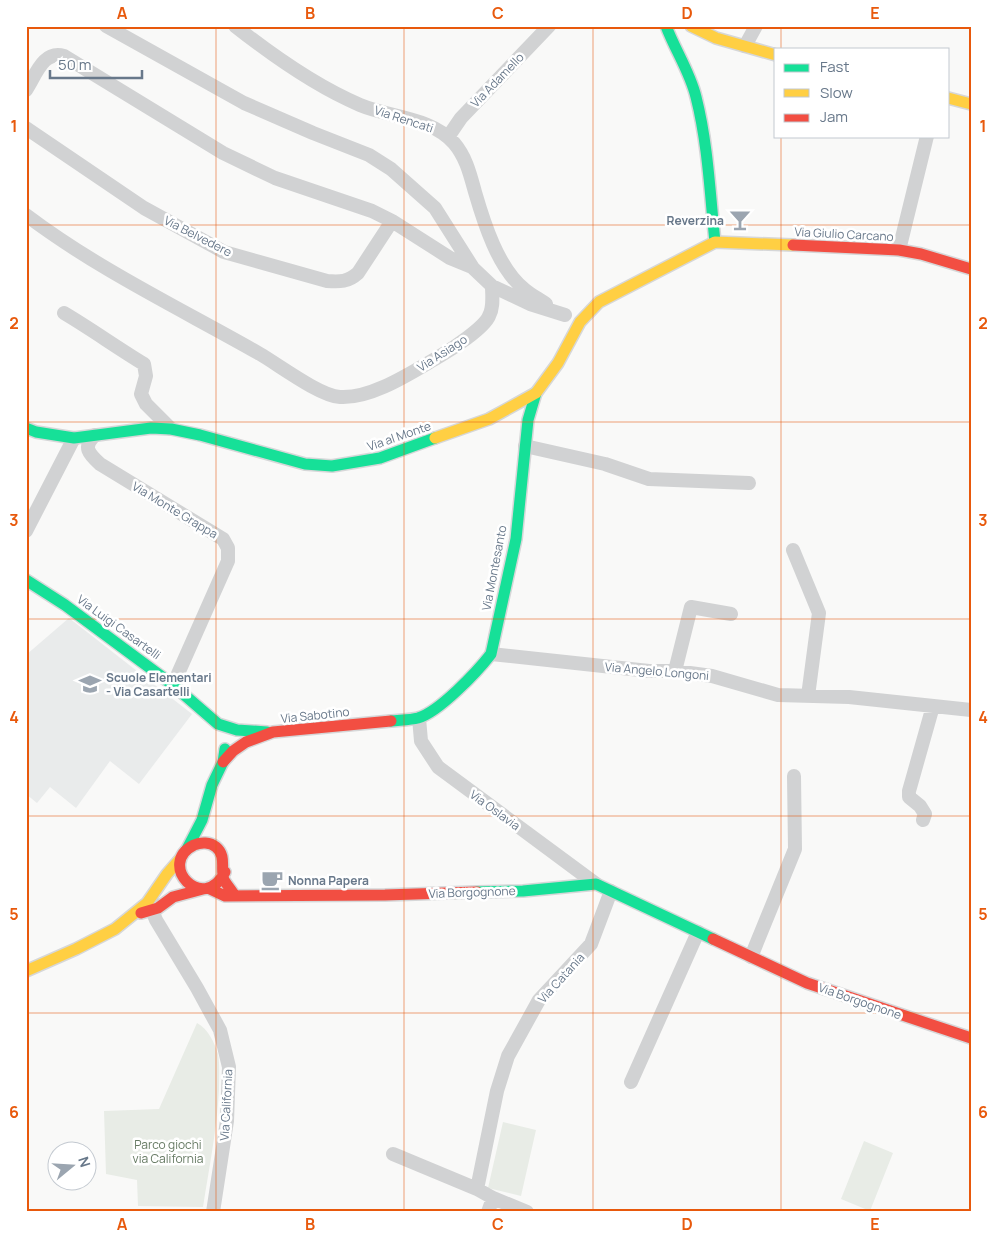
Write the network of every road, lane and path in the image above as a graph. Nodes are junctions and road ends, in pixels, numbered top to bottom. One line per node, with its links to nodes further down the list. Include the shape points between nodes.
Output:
1 (106, 26): 19 (street, via 244,102 369,155 391,169 435,208)
2 (235, 26): 13 (street, Via Rencati, via 288,66 324,87 361,106 406,118)
3 (548, 26): 13 (street, Via Adamello, via 461,118)
4 (666, 26): 17 (street, via 696,96)
5 (691, 26): 7 (street, via 716,38)
6 (756, 26): 7 (street)
7 (745, 46): 8 (street)
8 (774, 53)
9 (26, 90): 16 (street, via 47,57 64,56 223,153 275,178)
10 (950, 99): 11 (street)
11 (971, 104)
12 (26, 128): 16 (street, Via Belvedere, via 144,208 224,252 327,281 340,282 358,272)
13 (448, 137): 23 (street, Via Rencati, via 464,158 484,220 507,269 523,288)
14 (927, 138): 18 (street)
15 (26, 215): 21 (street, Via Asiago, via 54,236 149,293 337,397 354,397 382,387 466,339 489,317)
16 (392, 221): 19 (street, via 450,258)
17 (715, 242): 18 (street, Via Giulio Carcano); 24 (street, Via al Monte, via 614,293 599,302)
18 (899, 250): 20 (street, Via Giulio Carcano)
19 (473, 268): 21 (street)
20 (971, 269)
21 (492, 286): 23 (street, via 530,304)
22 (64, 313): 29 (street, via 144,364 146,376 141,394 146,404)
23 (565, 315): 24 (street, Via Rencati)
24 (580, 322): 25 (street, Via al Monte, via 558,363)
25 (536, 393): 26 (street, Via al Monte); 27 (street, Via Montesanto)
26 (514, 406): 27 (street, via 526,408); 29 (street, Via al Monte, via 489,419 380,458 332,466 305,464)
27 (529, 414): 32 (street, Via Montesanto)
28 (26, 428): 31 (street, Via al Monte)
29 (171, 429): 30 (street, Via al Monte, via 151,428)
30 (95, 435): 31 (street, Via al Monte); 40 (street, Via Monte Grappa, via 88,446 90,455 100,464 222,539 228,548 228,561)
31 (74, 438): 34 (street)
32 (525, 446): 33 (street, via 604,464 649,479); 38 (street, Via Montesanto, via 516,539)
33 (749, 484)
34 (26, 531)
35 (793, 550): 41 (street, via 819,613)
36 (26, 580): 40 (street, Via Luigi Casartelli)
37 (731, 614): 39 (street, via 692,607)
38 (491, 654): 39 (street, Via Angelo Longoni); 44 (street, Via Montesanto, via 442,704)
39 (675, 671): 41 (street, Via Angelo Longoni, via 712,676 778,695)
40 (173, 685): 45 (street, Via Luigi Casartelli)
41 (808, 696): 42 (street, Via Angelo Longoni)
42 (932, 706): 43 (street, Via Angelo Longoni); 50 (street, via 908,790 909,797 925,814)
43 (971, 710)
44 (419, 718): 46 (street, Via Sabotino); 55 (street, Via Oslavia, via 421,741 438,767)
45 (218, 724): 46 (street, Via Luigi Casartelli, via 237,730); 47 (street, Via Sabotino, via 225,740)
46 (273, 732): 47 (street, Via Sabotino, via 246,742)
47 (223, 762): 49 (street, Via Sabotino)
48 (794, 776): 61 (street, via 795,849)
49 (207, 804): 51 (street, Via Sabotino, via 207,832); 52 (street, Via Sabotino)
50 (923, 820)
51 (215, 846): 52 (street, via 200,842); 54 (street, via 225,858)
52 (187, 849): 53 (street)
53 (180, 859): 56 (street, via 182,878 190,886); 59 (street, via 167,874)
54 (225, 872): 56 (street, via 218,884); 58 (street, via 224,879)
55 (596, 884): 57 (street, Via Borgognone); 58 (street, Via Borgognone, via 523,891)
56 (206, 889): 58 (street, Via Borgognone); 59 (street)
57 (610, 891): 60 (street, Via Borgognone); 66 (street, Via Catania, via 592,944 539,1000 508,1056 497,1091)
58 (235, 896)
59 (154, 905): 62 (street, via 107,934); 68 (street, Via California, via 160,926 220,1030 229,1067 227,1121)
60 (698, 932): 61 (street, Via Borgognone); 64 (street)
61 (751, 957): 63 (street, Via Borgognone, via 807,983)
62 (26, 971)
63 (971, 1038)
64 (631, 1082)
65 (393, 1154): 66 (street)
66 (477, 1188): 67 (street)
67 (491, 1205): 69 (street)
68 (214, 1212)
69 (527, 1212)

